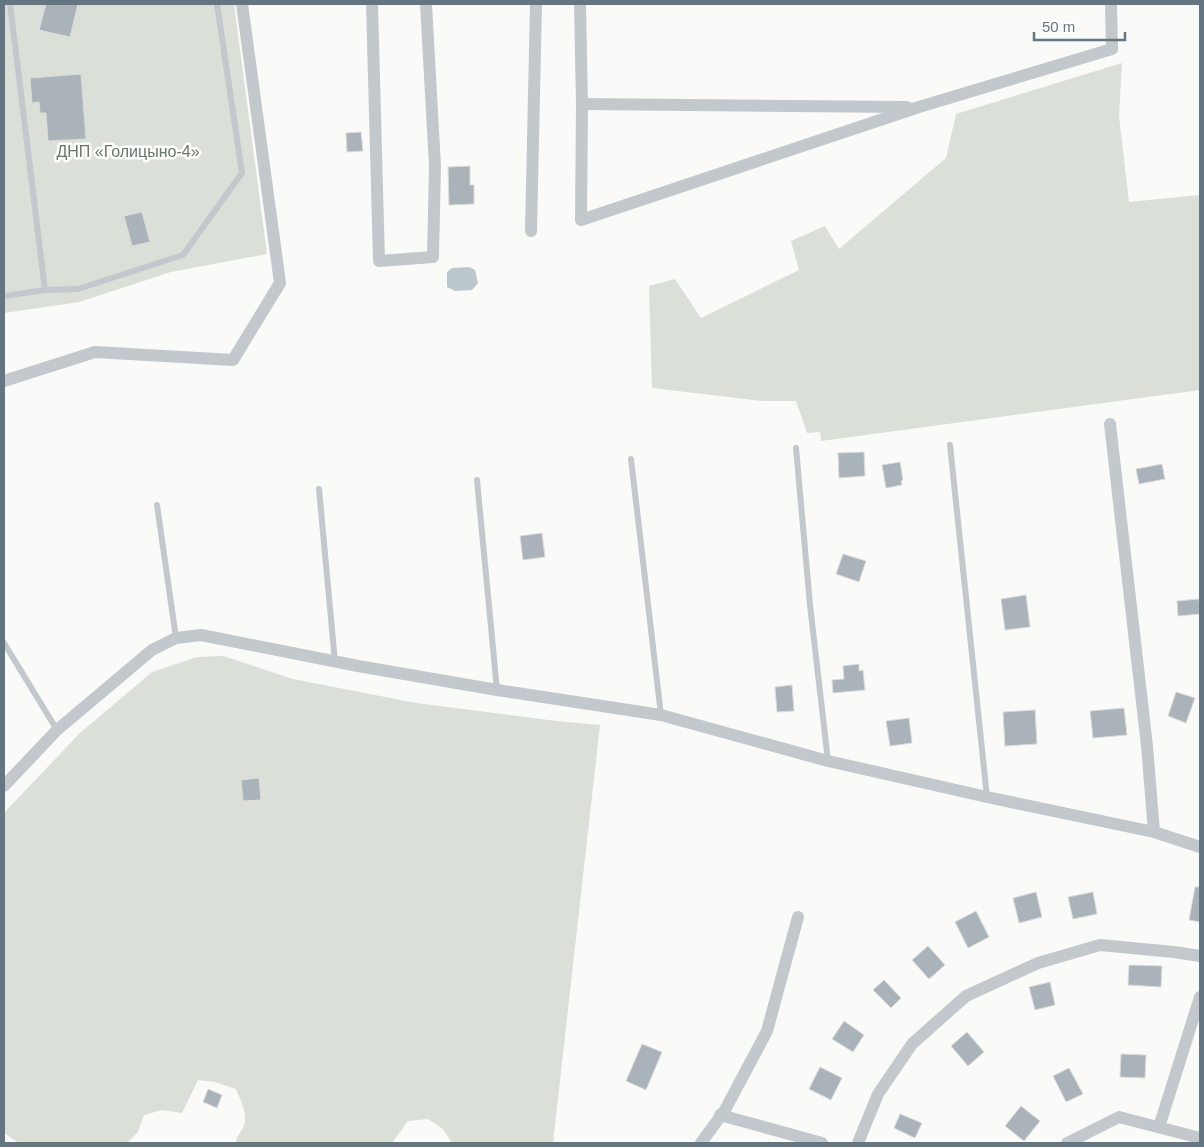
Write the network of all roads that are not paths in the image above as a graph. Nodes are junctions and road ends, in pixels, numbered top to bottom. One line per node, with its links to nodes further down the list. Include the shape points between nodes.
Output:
1 (10, 4): 12 (lane)
2 (217, 4): 12 (lane, via 242,173 183,255 78,289)
3 (242, 4): 14 (street, via 280,283 233,360 95,352)
4 (372, 4): 5 (street, via 379,261 433,258 435,166)
5 (426, 4)
6 (536, 4): 11 (street)
7 (580, 4): 9 (street)
8 (1111, 4): 10 (street, via 1112,49)
9 (582, 104): 10 (street); 10 (street, via 581,220)
10 (919, 108)
11 (531, 231)
12 (45, 290): 13 (lane)
13 (4, 296)
14 (4, 381)
15 (1110, 424): 31 (street)
16 (950, 445): 30 (lane)
17 (796, 448): 28 (lane)
18 (631, 458): 26 (lane)
19 (477, 480): 25 (lane)
20 (319, 489): 24 (lane)
21 (157, 505): 22 (lane)
22 (176, 638): 24 (street, via 201,635); 27 (street, via 152,650)
23 (4, 644): 27 (lane)
24 (335, 662): 25 (street)
25 (497, 690): 26 (street)
26 (661, 715): 28 (street)
27 (57, 730): 29 (street)
28 (828, 761): 30 (street)
29 (4, 786)
30 (988, 797): 31 (street)
31 (1154, 832): 32 (street)
32 (1200, 847)
33 (798, 917): 36 (street, via 767,1031)
34 (1200, 956): 41 (street, via 1100,945 1038,963 966,996 912,1044 878,1094)
35 (1200, 998): 37 (street)
36 (720, 1115): 39 (street); 40 (street)
37 (1159, 1127): 38 (street); 42 (street, via 1119,1117)
38 (1200, 1138)
39 (701, 1143)
40 (822, 1143)
41 (858, 1143)
42 (1067, 1143)

